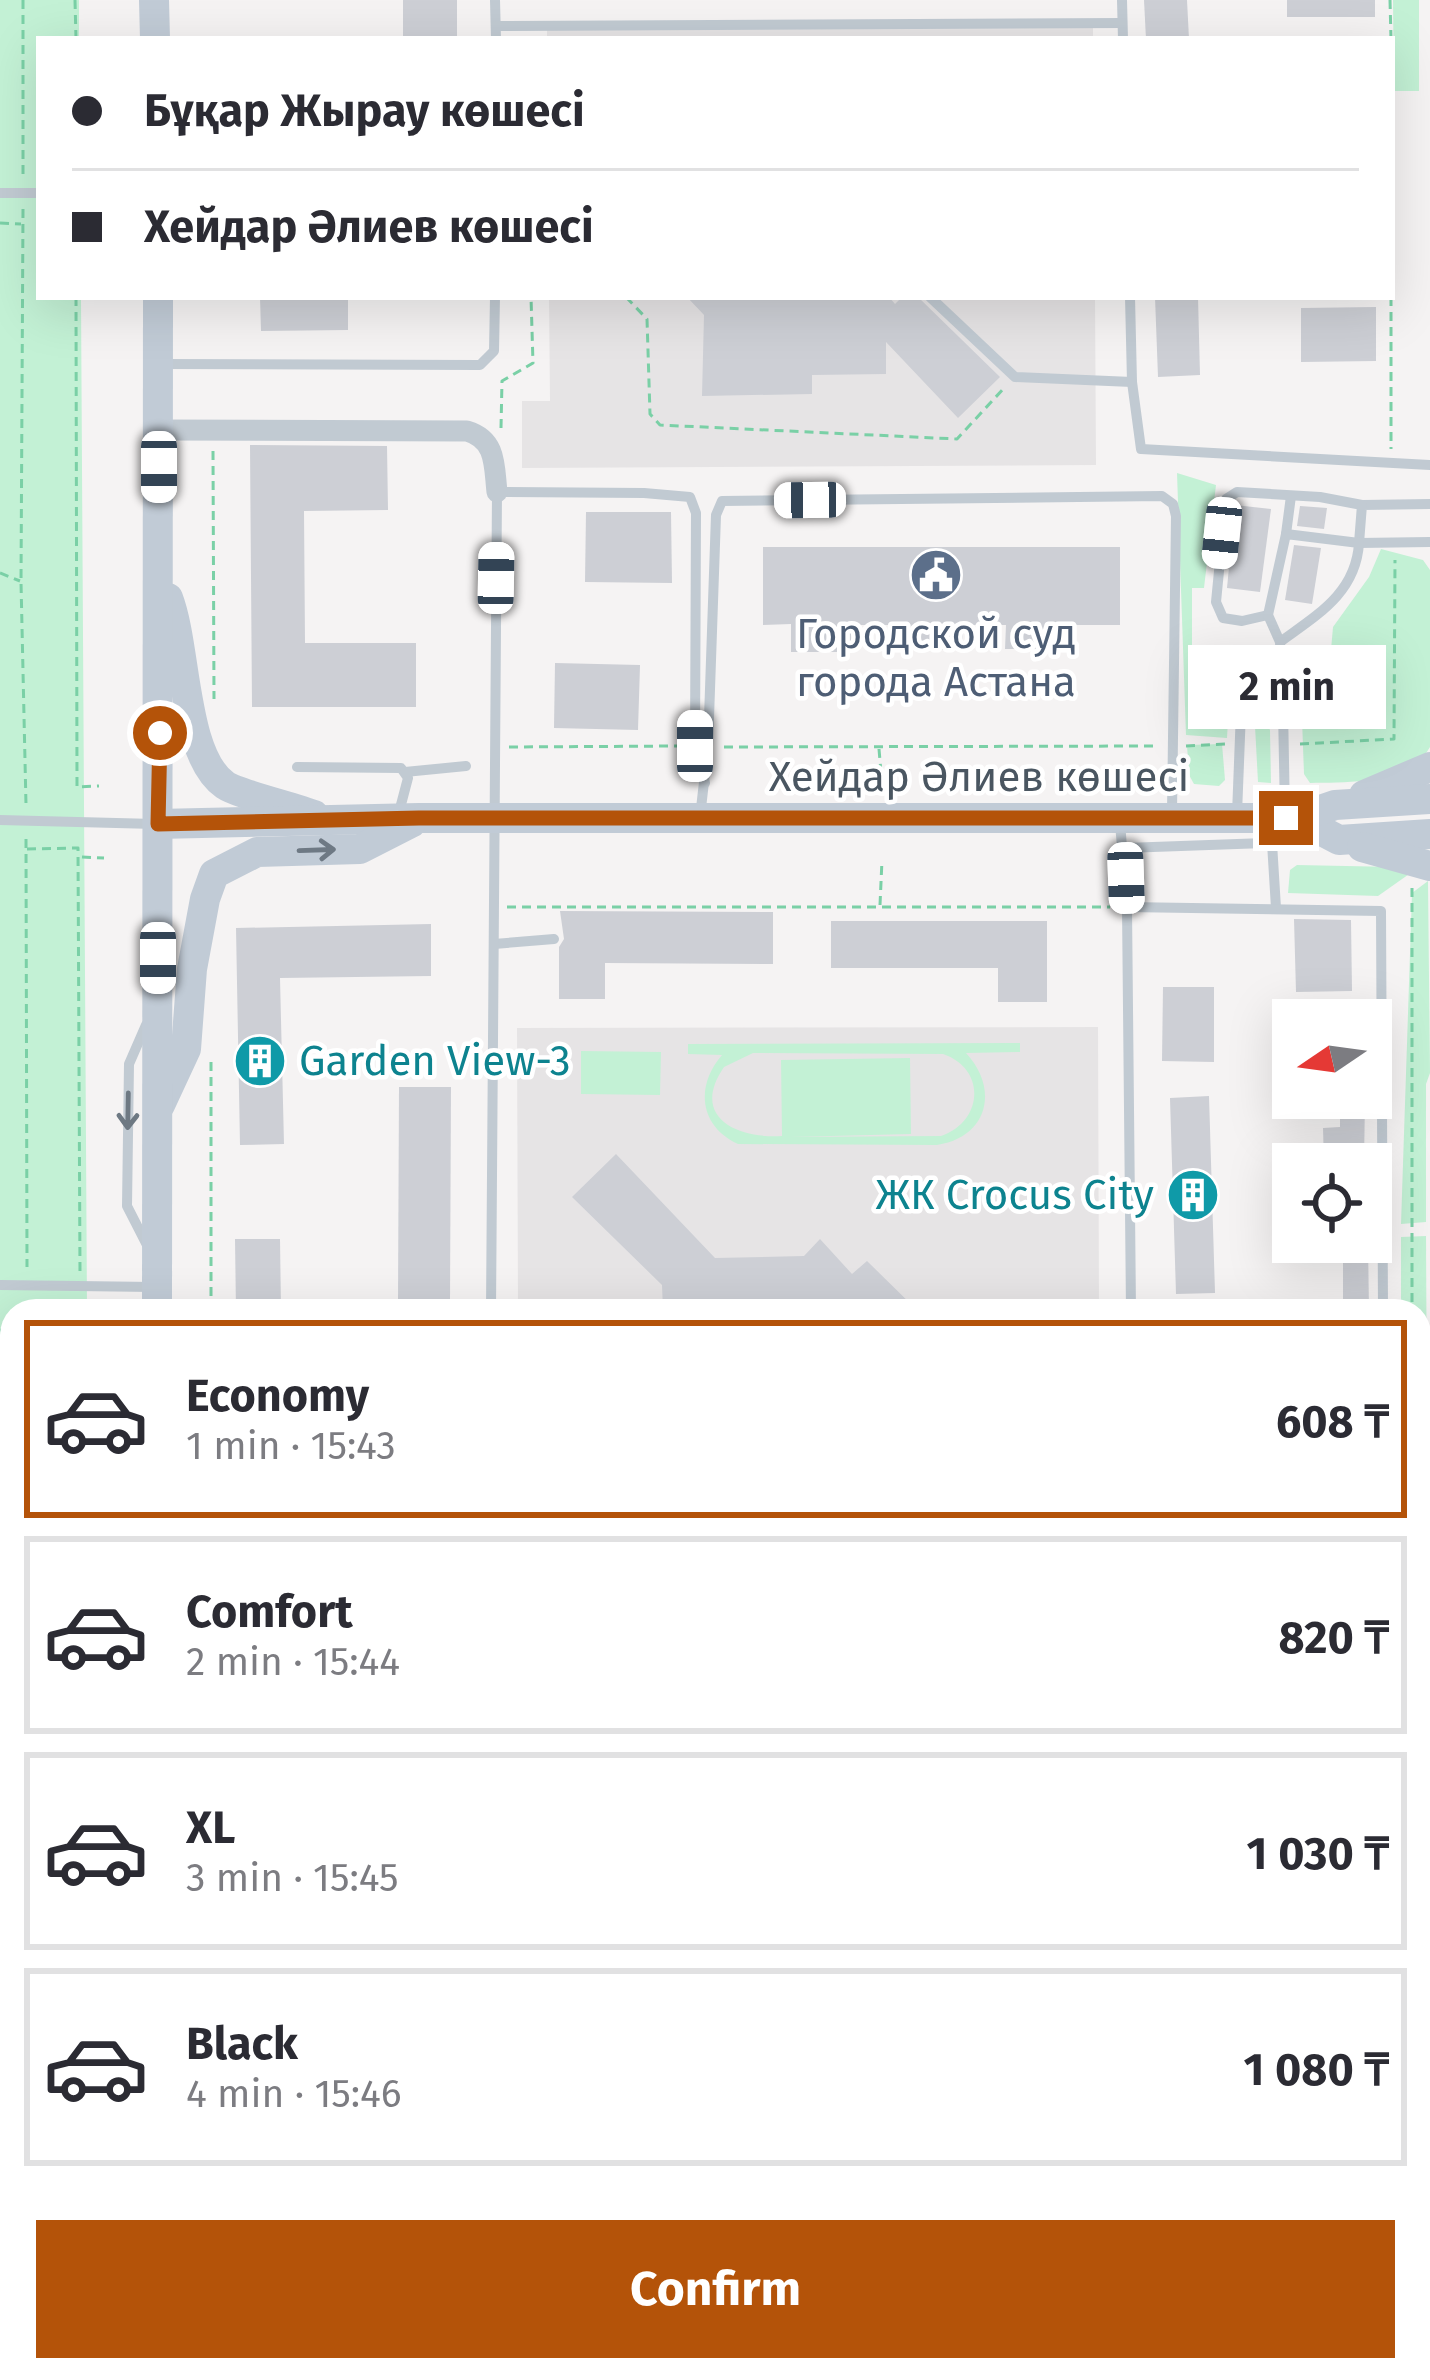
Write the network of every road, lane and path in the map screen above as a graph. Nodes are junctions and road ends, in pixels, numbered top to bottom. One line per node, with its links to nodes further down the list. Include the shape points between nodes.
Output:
1 (23, 0): 14 (path)
2 (75, 0): 9 (path)
3 (154, 0): 10 (street)
4 (495, 0): 8 (lane)
5 (1122, 0): 7 (lane)
6 (1390, 0): 12 (path)
7 (1122, 23): 8 (lane); 11 (lane)
8 (496, 32)
9 (76, 36)
10 (154, 36)
11 (1123, 36)
12 (1390, 36)
13 (0, 193): 14 (lane)
14 (23, 193): 15 (lane); 17 (path)
15 (36, 193)
16 (0, 224): 17 (path)
17 (23, 224): 44 (path)
18 (76, 300): 60 (path, via 76,787)
19 (158, 300): 26 (street)
20 (495, 300): 26 (lane, via 494,351 480,365)
21 (531, 300): 31 (path, via 533,363 502,381 501,442)
22 (629, 300): 27 (path, via 647,319 650,414 659,425 957,439)
23 (933, 300): 27 (lane)
24 (1130, 300): 28 (lane)
25 (1391, 300): 32 (path)
26 (159, 364): 29 (street)
27 (1015, 377): 28 (lane)
28 (1132, 382): 32 (lane, via 1141,449)
29 (159, 430): 30 (street); 43 (street)
30 (213, 431): 31 (street, via 467,431); 47 (path)
31 (492, 449): 34 (street)
32 (1391, 463): 33 (lane)
33 (1430, 465)
34 (497, 493): 51 (lane, via 690,497); 54 (lane)
35 (1291, 496): 37 (lane); 38 (lane); 45 (lane, via 1237,492 1226,499 1216,602 1223,617)
36 (1430, 504): 37 (lane)
37 (1362, 505): 41 (lane)
38 (1286, 534): 41 (lane); 45 (lane)
39 (1395, 542): 40 (lane); 41 (lane); 50 (path, via 1394,739)
40 (1430, 542)
41 (1358, 543): 46 (lane, via 1357,567 1335,601)
42 (0, 573): 44 (path)
43 (159, 576): 70 (street, via 179,627 198,746 214,775); 71 (street)
44 (21, 582): 65 (path)
45 (1268, 615): 46 (lane)
46 (1280, 642): 48 (lane)
47 (214, 706)
48 (1282, 709): 49 (lane, via 1241,711); 50 (lane)
49 (1240, 743): 52 (path); 64 (lane)
50 (1283, 745): 72 (lane)
51 (702, 746): 52 (lane, via 722,501 1139,496 1162,496 1176,516); 53 (path); 54 (path); 69 (lane)
52 (1171, 746): 53 (path); 63 (lane)
53 (879, 747): 59 (path)
54 (495, 748): 68 (lane)
55 (466, 766): 58 (lane)
56 (1430, 766): 62 (street)
57 (298, 767): 58 (lane)
58 (406, 772): 66 (lane)
59 (882, 785)
60 (99, 786)
61 (1430, 800): 62 (street, Хейдар Әлиев көшесі)
62 (1335, 805): 72 (street, Хейдар Әлиев көшесі)
63 (1172, 818): 64 (street, Хейдар Әлиев көшесі); 73 (street, Хейдар Әлиев көшесі)
64 (1237, 818): 72 (street, Хейдар Әлиев көшесі)
65 (26, 819): 67 (lane); 71 (lane); 76 (path)
66 (408, 819): 68 (street, Хейдар Әлиев көшесі); 70 (street, Хейдар Әлиев көшесі); 89 (street, one-way to 66, via 186,1049 194,951 214,874 257,852 360,849)
67 (0, 820)
68 (494, 820): 69 (street, Хейдар Әлиев көшесі); 83 (lane)
69 (700, 820): 73 (street, Хейдар Әлиев көшесі)
70 (330, 821): 71 (street, Хейдар Әлиев көшесі)
71 (158, 824): 87 (street)
72 (1285, 826): 73 (lane); 75 (street, Хейдар Әлиев көшесі); 84 (lane)
73 (1122, 834): 82 (lane)
74 (1430, 834): 75 (street)
75 (1339, 840): 80 (street, Хейдар Әлиев көшесі)
76 (26, 849): 77 (path, via 78,848); 91 (path)
77 (79, 857): 78 (path); 92 (path)
78 (104, 858)
79 (882, 860): 81 (path)
80 (1421, 876): 98 (path)
81 (880, 906): 82 (path); 83 (path)
82 (1127, 907): 84 (lane); 96 (lane)
83 (494, 908): 86 (lane)
84 (1276, 908): 97 (lane, via 1381,911)
85 (554, 939): 86 (lane)
86 (494, 944): 95 (lane)
87 (158, 1000): 89 (street); 93 (lane, one-way to 93, via 129,1064 127,1206)
88 (211, 1054): 94 (path)
89 (157, 1111): 93 (street)
90 (0, 1285): 91 (lane)
91 (27, 1285): 92 (lane)
92 (80, 1286): 93 (lane)
93 (158, 1288)
94 (211, 1299)
95 (491, 1299)
96 (1131, 1299)
97 (1383, 1299)
98 (1412, 1299)

